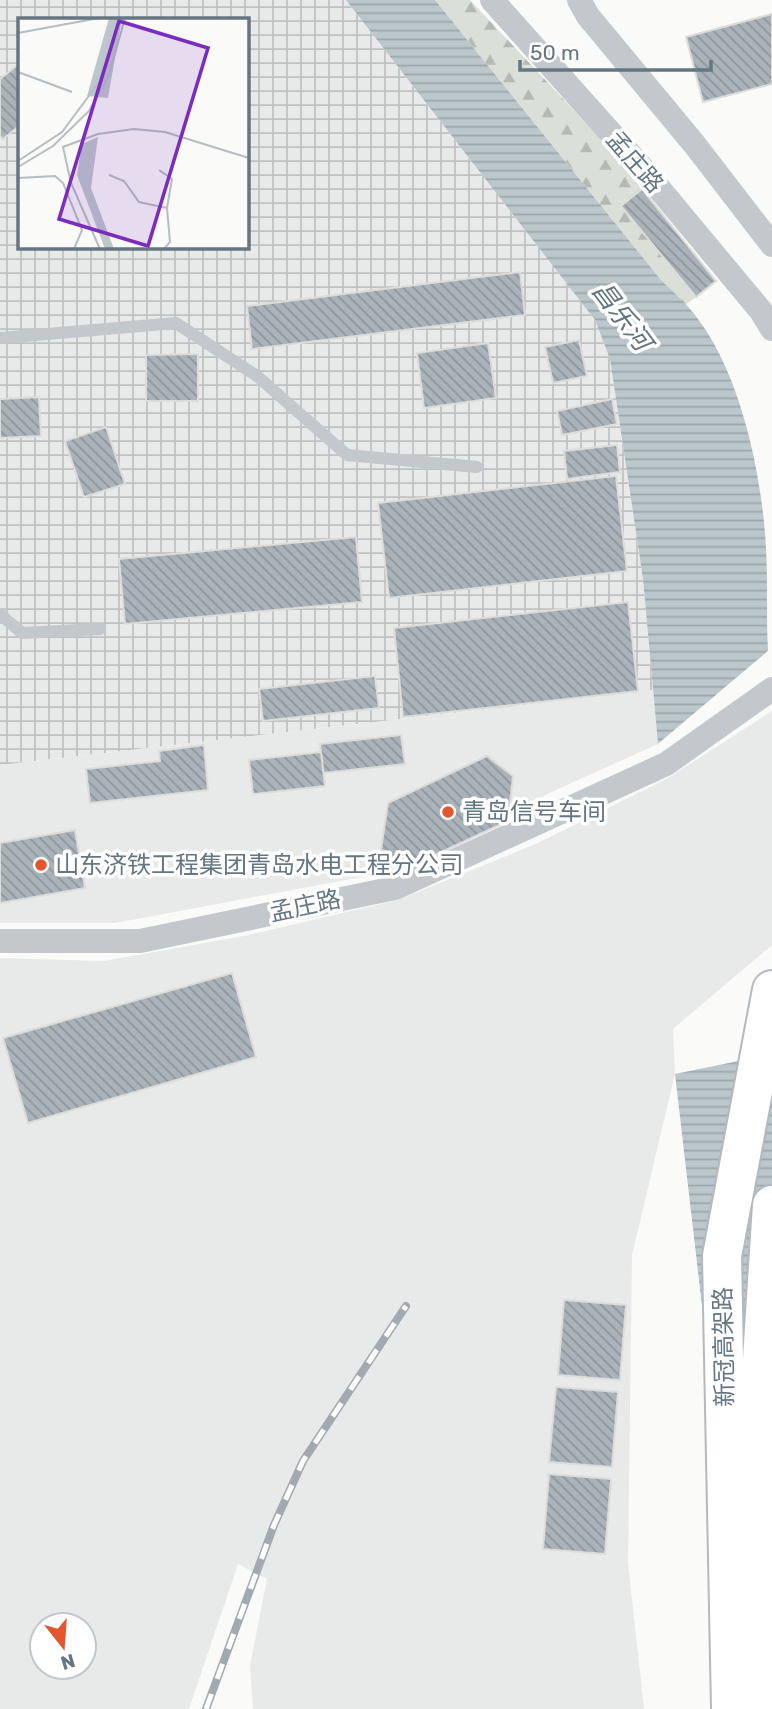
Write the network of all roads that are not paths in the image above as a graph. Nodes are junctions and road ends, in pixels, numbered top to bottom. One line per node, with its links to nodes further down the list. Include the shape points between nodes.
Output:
1 (492, 0): 4 (street, 孟庄路, via 642,168)
2 (579, 0): 3 (street)
3 (772, 245)
4 (772, 329)
5 (0, 338): 6 (lane, via 176,323 257,376 346,455)
6 (477, 467)
7 (0, 614): 8 (lane, via 22,633)
8 (100, 629)
9 (772, 689): 10 (street, 孟庄路, via 666,764 395,888 140,941)
10 (0, 941)
11 (772, 990): 13 (highway, 新冠高架路, via 722,1256)
12 (772, 1205): 14 (highway, 新冠高架路, via 757,1436)
13 (731, 1709)
14 (764, 1709)

